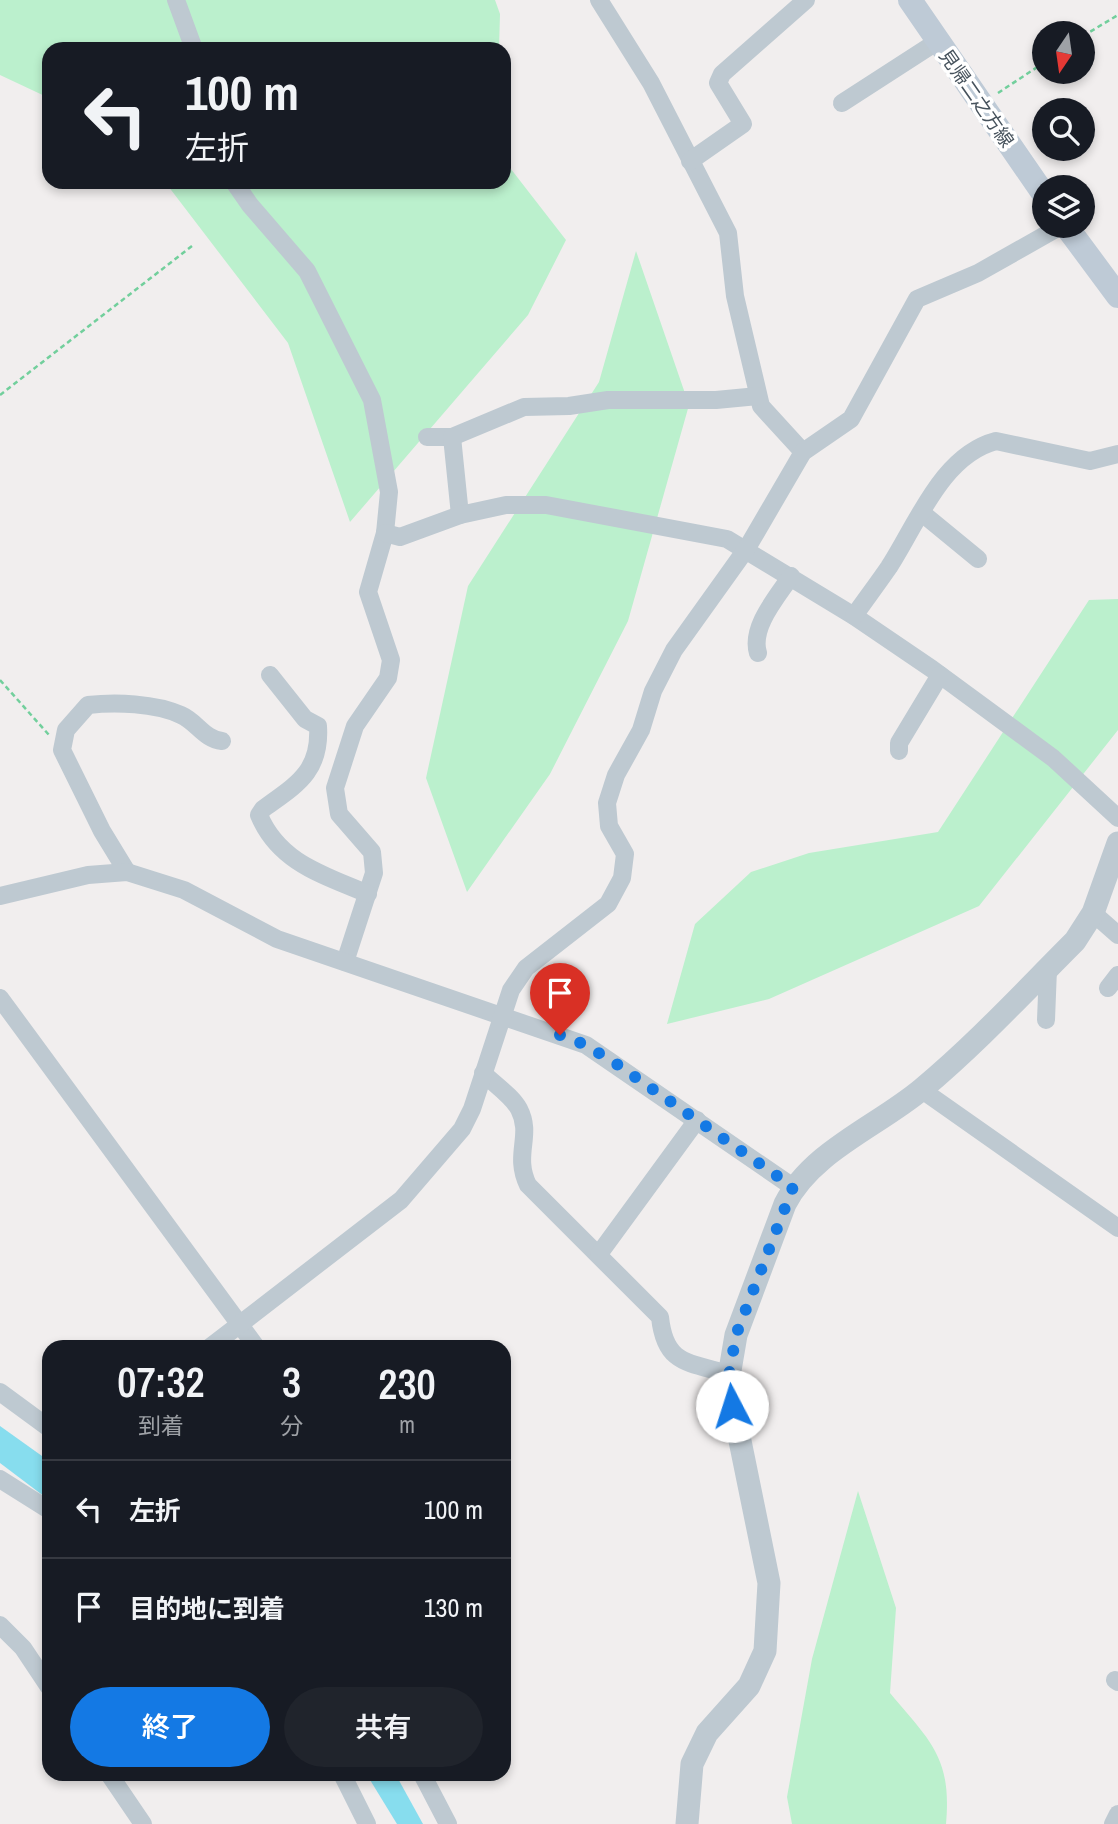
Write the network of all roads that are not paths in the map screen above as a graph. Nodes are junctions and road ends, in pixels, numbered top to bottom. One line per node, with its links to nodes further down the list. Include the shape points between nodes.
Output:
1 (176, 0): 6 (street)
2 (599, 0): 8 (street, via 651,83)
3 (806, 0): 8 (street, via 722,74 718,83 743,124)
4 (910, 0): 5 (main road, 見帰二之方線)
5 (938, 41): 7 (street); 9 (main road, 見帰二之方線)
6 (191, 42)
7 (842, 103)
8 (690, 161): 14 (street, via 728,233 735,296)
9 (1032, 177)
10 (239, 189): 21 (street, via 307,271 372,400 389,492)
11 (1041, 238): 17 (street, via 978,273 917,299 851,419)
12 (1072, 238): 13 (main road)
13 (1118, 296)
14 (758, 396): 16 (street, via 524,407); 17 (street, via 761,406)
15 (427, 437): 16 (street)
16 (452, 437): 20 (street)
17 (803, 452): 22 (street)
18 (1118, 454): 19 (street, via 1090,461 996,441 982,445 936,487)
19 (922, 513): 23 (street); 25 (street)
20 (460, 515): 21 (street, via 400,537); 22 (street, via 506,505 546,505 727,539)
21 (385, 533): 35 (street, via 368,592 391,660 388,678 355,726 335,788 339,814 372,852 374,873)
22 (747, 548): 24 (street); 42 (street, via 674,650 653,691 641,730 616,775 607,803 609,826 625,854 622,878 608,904 526,968)
23 (978, 559)
24 (791, 576): 25 (street); 26 (street, via 759,631)
25 (854, 615): 27 (street)
26 (758, 653)
27 (936, 672): 29 (street); 31 (street); 32 (street, via 1053,758)
28 (270, 675): 35 (street, via 305,719 317,726 319,746 301,781 263,809 264,825 276,846 294,862)
29 (905, 705)
30 (222, 741): 34 (street, via 212,740 181,715 120,702 88,705 66,730 62,750)
31 (899, 751)
32 (1118, 818)
33 (1116, 855): 37 (street)
34 (127, 872): 36 (street, via 88,875); 39 (street, via 184,890 277,939)
35 (368, 894): 39 (street)
36 (0, 896)
37 (1093, 913): 38 (street); 40 (street, via 1076,941)
38 (1118, 935)
39 (345, 962): 42 (street)
40 (1048, 969): 43 (street); 45 (street)
41 (0, 998): 50 (street)
42 (501, 1016): 44 (street); 46 (street, via 586,1045)
43 (1046, 1020)
44 (483, 1073): 49 (street, via 518,1107 525,1127 520,1167 528,1185); 50 (street, via 462,1129 401,1200)
45 (922, 1090): 47 (street); 48 (street)
46 (697, 1120): 47 (street); 49 (street)
47 (793, 1187): 53 (street, via 736,1335)
48 (1118, 1228)
49 (599, 1254): 53 (street, via 660,1317 663,1342 671,1353)
50 (239, 1327): 51 (street); 52 (street)
51 (220, 1340)
52 (250, 1340)
53 (729, 1374): 67 (street, via 769,1583 769,1616 765,1651 749,1686 707,1733 692,1764)
54 (0, 1392): 55 (street)
55 (42, 1423)
56 (0, 1479): 57 (street)
57 (42, 1506)
58 (0, 1625): 59 (street)
59 (42, 1676)
60 (114, 1781): 64 (street)
61 (346, 1781): 65 (street)
62 (426, 1781): 66 (street)
63 (1118, 1814): 68 (street)
64 (143, 1824)
65 (367, 1824)
66 (447, 1824)
67 (687, 1824)
68 (1113, 1824)

